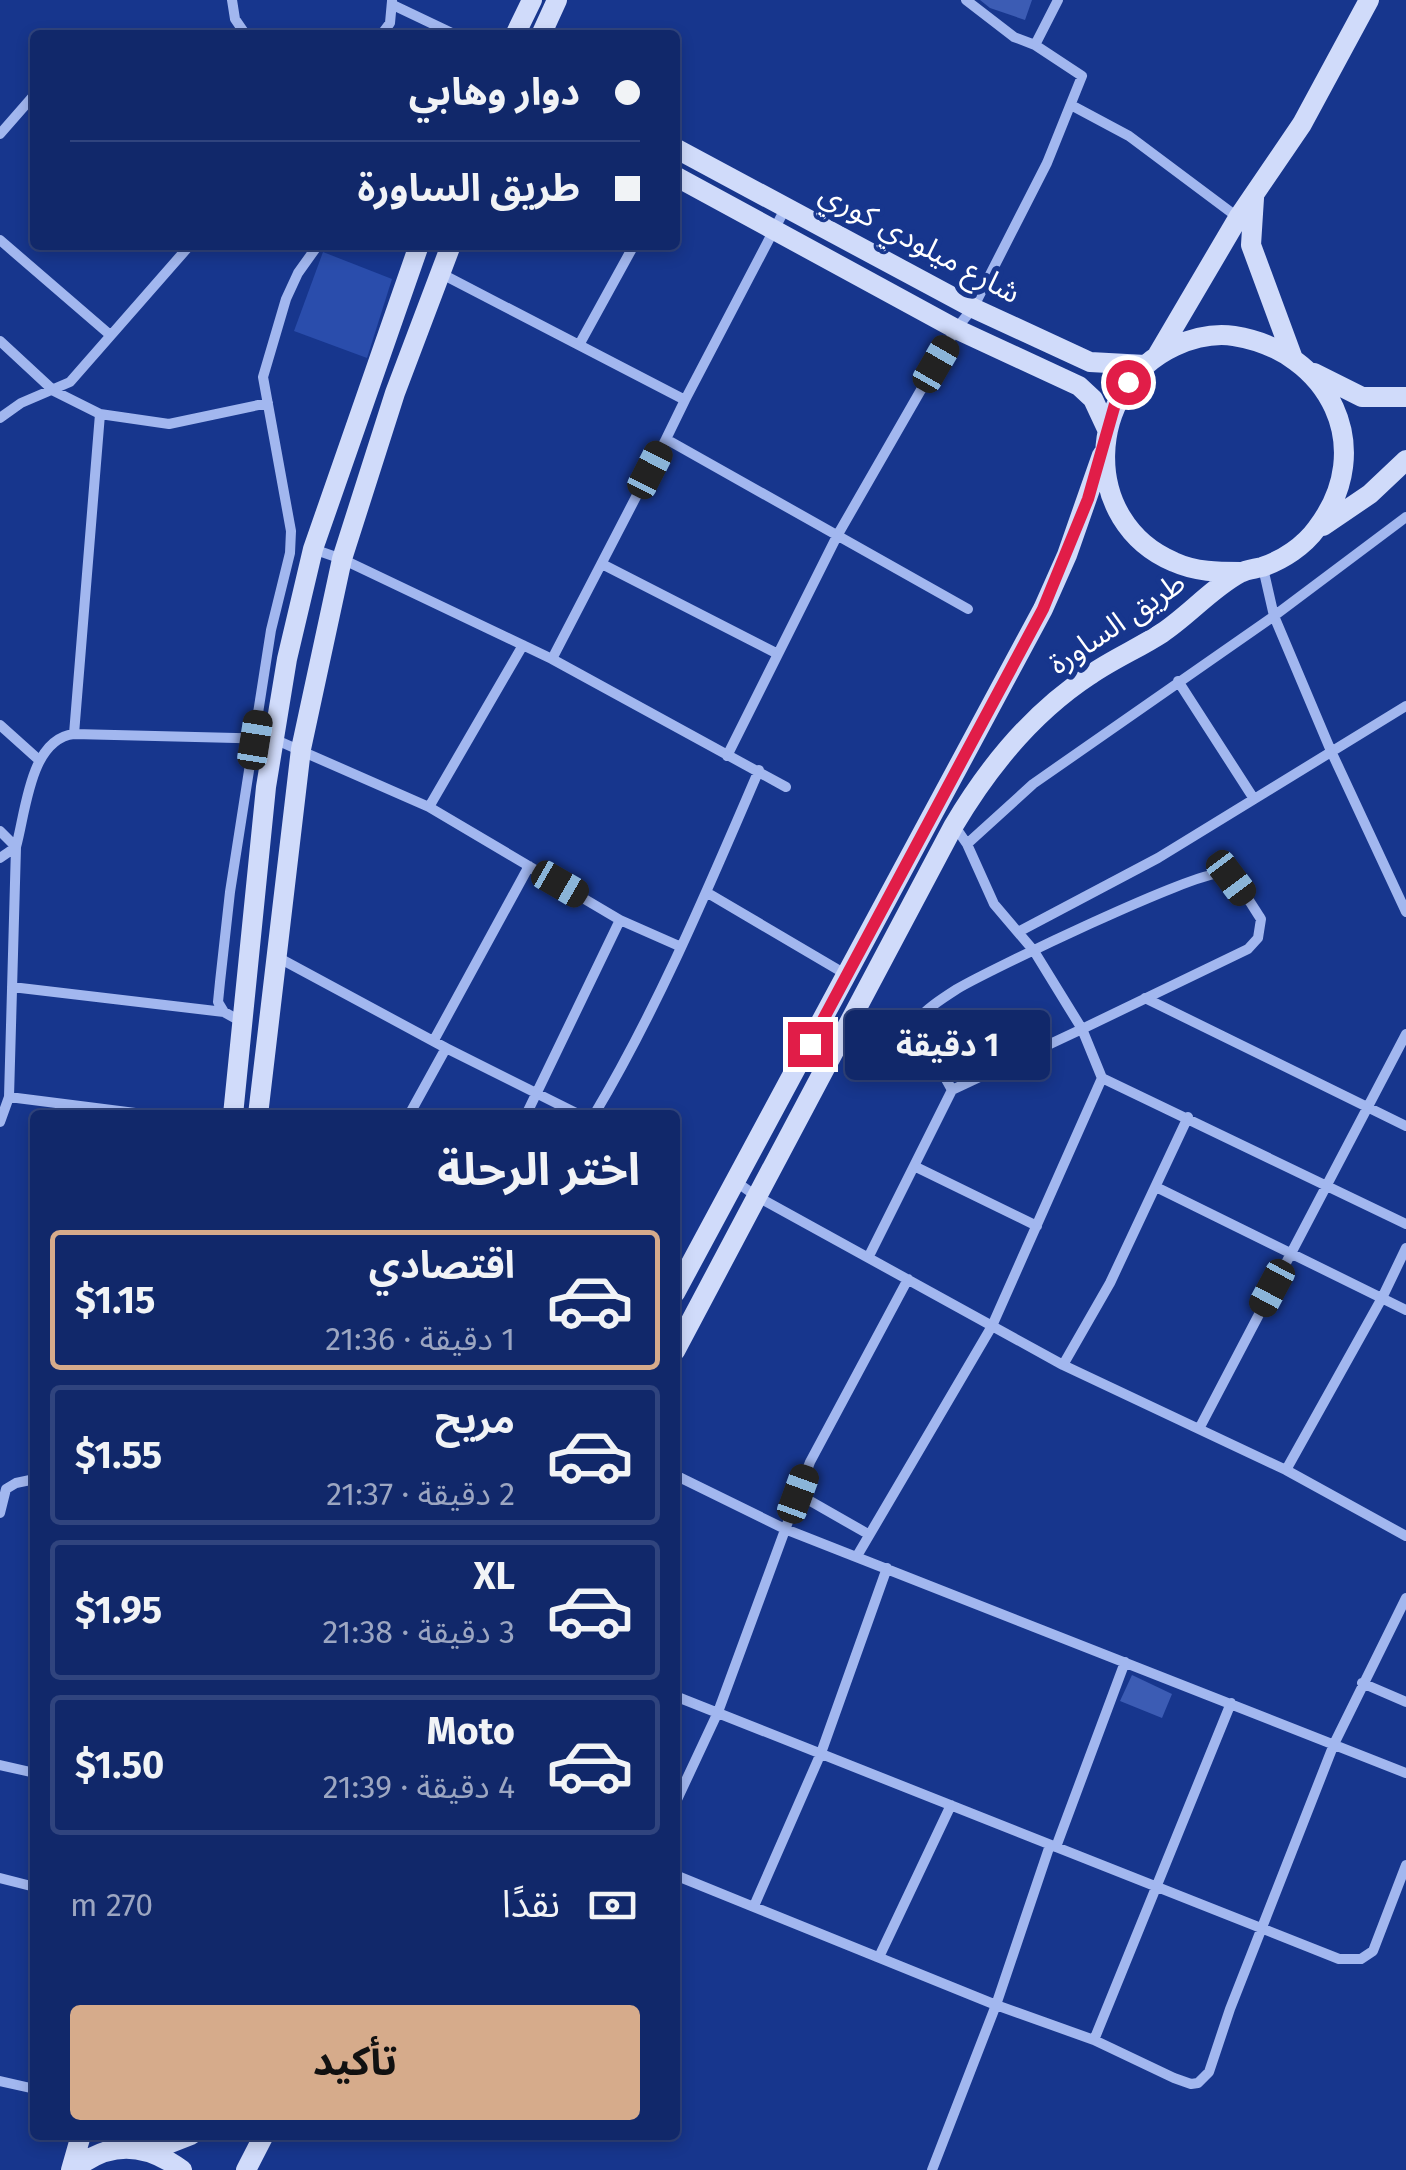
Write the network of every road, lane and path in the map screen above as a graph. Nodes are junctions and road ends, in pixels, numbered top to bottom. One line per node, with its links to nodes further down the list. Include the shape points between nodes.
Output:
1 (232, 0): 8 (street)
2 (532, 0): 11 (main road)
3 (557, 0): 12 (main road)
4 (966, 0): 13 (street)
5 (1058, 0): 13 (street)
6 (1369, 0): 20 (main road, via 1302,124 1255,191)
7 (392, 3): 9 (street); 10 (street)
8 (243, 30)
9 (386, 30)
10 (446, 30)
11 (518, 30)
12 (543, 30)
13 (1035, 45): 15 (street, via 1080,73)
14 (30, 100): 16 (street)
15 (1072, 105): 20 (street, via 1130,136); 29 (street)
16 (0, 134)
17 (680, 151): 19 (main road, شارع ميلودي كوري)
18 (680, 179): 21 (main road, شارع ميلودي كوري)
19 (786, 206): 21 (street); 29 (main road, شارع ميلودي كوري)
20 (1244, 223): 34 (main road); 35 (main road)
21 (776, 228): 30 (main road, شارع ميلودي كوري); 39 (street)
22 (0, 240): 31 (street)
23 (185, 250): 31 (street)
24 (314, 250): 40 (street, via 298,273 269,348 262,377)
25 (417, 250): 49 (main road)
26 (448, 250): 28 (main road)
27 (631, 250): 33 (street)
28 (439, 272): 33 (street); 50 (main road)
29 (973, 308): 30 (street); 35 (main road, شارع ميلودي كوري, via 1090,362)
30 (956, 329): 44 (main road, شارع ميلودي كوري, via 1080,386 1092,399); 48 (street)
31 (109, 334): 37 (street, via 70,382)
32 (0, 341): 37 (street)
33 (579, 345): 39 (street)
34 (1292, 356): 35 (main road, via 1260,340 1226,334 1190,339); 36 (main road)
35 (1152, 360): 44 (main road, via 1115,404)
36 (1312, 372): 38 (main road, via 1362,397); 47 (main road, via 1342,433 1343,467)
37 (54, 391): 41 (street); 42 (street)
38 (1406, 397)
39 (685, 400): 43 (street)
40 (268, 403): 41 (street, via 169,424); 63 (street, via 291,531 271,630)
41 (100, 414): 62 (street)
42 (0, 418)
43 (666, 439): 48 (street); 51 (street)
44 (1106, 439): 53 (main road, via 1108,483 1121,516 1144,542 1172,562 1206,572); 87 (main road, طريق الساورة, via 1043,609)
45 (1406, 460): 47 (main road)
46 (1406, 517): 55 (street)
47 (1317, 530): 52 (main road)
48 (837, 536): 54 (street); 57 (street)
49 (313, 549): 50 (street); 63 (main road)
50 (342, 559): 56 (street); 64 (main road)
51 (602, 564): 57 (street); 58 (street)
52 (1262, 567): 53 (main road); 55 (street)
53 (1241, 572): 72 (main road, طريق الساورة, via 1033,719 981,780)
54 (968, 609)
55 (1274, 616): 59 (street); 65 (street)
56 (523, 645): 58 (street); 71 (street)
57 (776, 654): 66 (street)
58 (552, 659): 66 (street)
59 (1178, 680): 70 (street); 74 (street, via 1033,784)
60 (1406, 706): 65 (street)
61 (0, 725): 67 (street)
62 (74, 734): 63 (street); 67 (street, via 55,739)
63 (264, 740): 64 (street); 90 (street, via 224,946 218,1002); 91 (main road, via 266,787)
64 (301, 749): 71 (street); 86 (main road)
65 (1331, 752): 70 (street); 79 (street)
66 (727, 756): 68 (street)
67 (39, 760): 75 (street)
68 (760, 770): 69 (street); 78 (street)
69 (786, 787)
70 (1254, 798): 82 (street)
71 (429, 807): 77 (street)
72 (954, 825): 74 (street); 115 (main road, طريق الساورة)
73 (0, 831): 75 (street)
74 (968, 844): 82 (street, via 994,904)
75 (16, 846): 76 (street); 81 (street)
76 (0, 858)
77 (529, 866): 80 (street); 94 (street)
78 (706, 892): 84 (street); 87 (street)
79 (1405, 910)
80 (620, 920): 84 (street); 98 (street)
81 (13, 923): 83 (street); 88 (street)
82 (1020, 931): 85 (street)
83 (0, 939)
84 (680, 946): 107 (street)
85 (1034, 951): 89 (street, via 1205,876 1231,878 1261,919 1258,938 1248,949); 92 (street); 97 (street, via 959,988 917,1018 918,1032)
86 (279, 958): 94 (street); 103 (main road)
87 (847, 975): 112 (main road, طريق الساورة)
88 (12, 986): 90 (street); 99 (street)
89 (1145, 998): 92 (street); 100 (street)
90 (224, 1012): 91 (street)
91 (244, 1023): 102 (main road)
92 (1082, 1029): 96 (street); 97 (street)
93 (1406, 1034): 100 (street)
94 (434, 1040): 95 (street)
95 (446, 1048): 98 (street); 104 (street)
96 (1102, 1078): 108 (street); 117 (street)
97 (952, 1090): 111 (street)
98 (538, 1093): 105 (street); 106 (street)
99 (9, 1097): 101 (street); 109 (street)
100 (1370, 1108): 110 (street); 113 (street)
101 (112, 1110)
102 (234, 1110)
103 (259, 1110)
104 (412, 1110)
105 (529, 1110)
106 (570, 1110)
107 (597, 1110)
108 (1188, 1117): 113 (street); 114 (street)
109 (0, 1122)
110 (1406, 1126)
111 (914, 1166): 117 (street); 120 (street)
112 (734, 1181): 115 (street); 122 (main road, طريق الساورة)
113 (1328, 1184): 116 (street); 119 (street)
114 (1156, 1187): 119 (street); 127 (street)
115 (756, 1196): 120 (street); 126 (main road, طريق الساورة)
116 (1406, 1224)
117 (1037, 1226): 125 (street)
118 (1406, 1248): 123 (street)
119 (1291, 1252): 123 (street); 128 (street)
120 (869, 1256): 121 (street)
121 (908, 1279): 125 (street); 132 (street, via 833,1414)
122 (680, 1283)
123 (1382, 1298): 124 (street); 129 (street)
124 (1406, 1310)
125 (992, 1326): 127 (street); 135 (street)
126 (680, 1341)
127 (1063, 1365): 128 (street)
128 (1200, 1427): 129 (street)
129 (1286, 1470): 136 (street)
130 (680, 1477): 134 (street)
131 (30, 1481): 133 (street, via 6,1490)
132 (798, 1494): 134 (street); 135 (street)
133 (0, 1513)
134 (785, 1529): 137 (street); 145 (street)
135 (868, 1534): 137 (street)
136 (1406, 1536)
137 (857, 1556): 138 (street)
138 (887, 1568): 140 (street); 147 (street)
139 (1406, 1598): 141 (street)
140 (1125, 1662): 144 (street); 153 (street)
141 (1362, 1683): 143 (street); 146 (street)
142 (680, 1698): 145 (street)
143 (1406, 1702)
144 (1231, 1704): 146 (street); 158 (street)
145 (718, 1712): 147 (street); 151 (street)
146 (1334, 1744): 150 (street); 160 (street)
147 (820, 1753): 152 (street); 159 (street)
148 (0, 1766): 149 (street)
149 (30, 1772)
150 (1406, 1773)
151 (680, 1793)
152 (951, 1805): 153 (street); 161 (street)
153 (1053, 1846): 158 (street); 162 (street)
154 (1406, 1865): 160 (street, via 1368,1956 1339,1958)
155 (680, 1877): 159 (street)
156 (0, 1878): 157 (street)
157 (30, 1885)
158 (1156, 1887): 160 (street); 163 (street)
159 (754, 1906): 161 (street)
160 (1262, 1930): 163 (street, via 1204,2079 1191,2084)
161 (879, 1957): 162 (street)
162 (996, 2006): 163 (street); 173 (street)
163 (1094, 2040)
164 (0, 2080): 165 (street)
165 (30, 2087)
166 (80, 2140): 170 (main road)
167 (166, 2140): 169 (main road)
168 (261, 2140): 172 (main road)
169 (140, 2145): 170 (main road, via 98,2154); 171 (main road)
170 (72, 2170)
171 (182, 2170)
172 (246, 2170)
173 (932, 2170)

